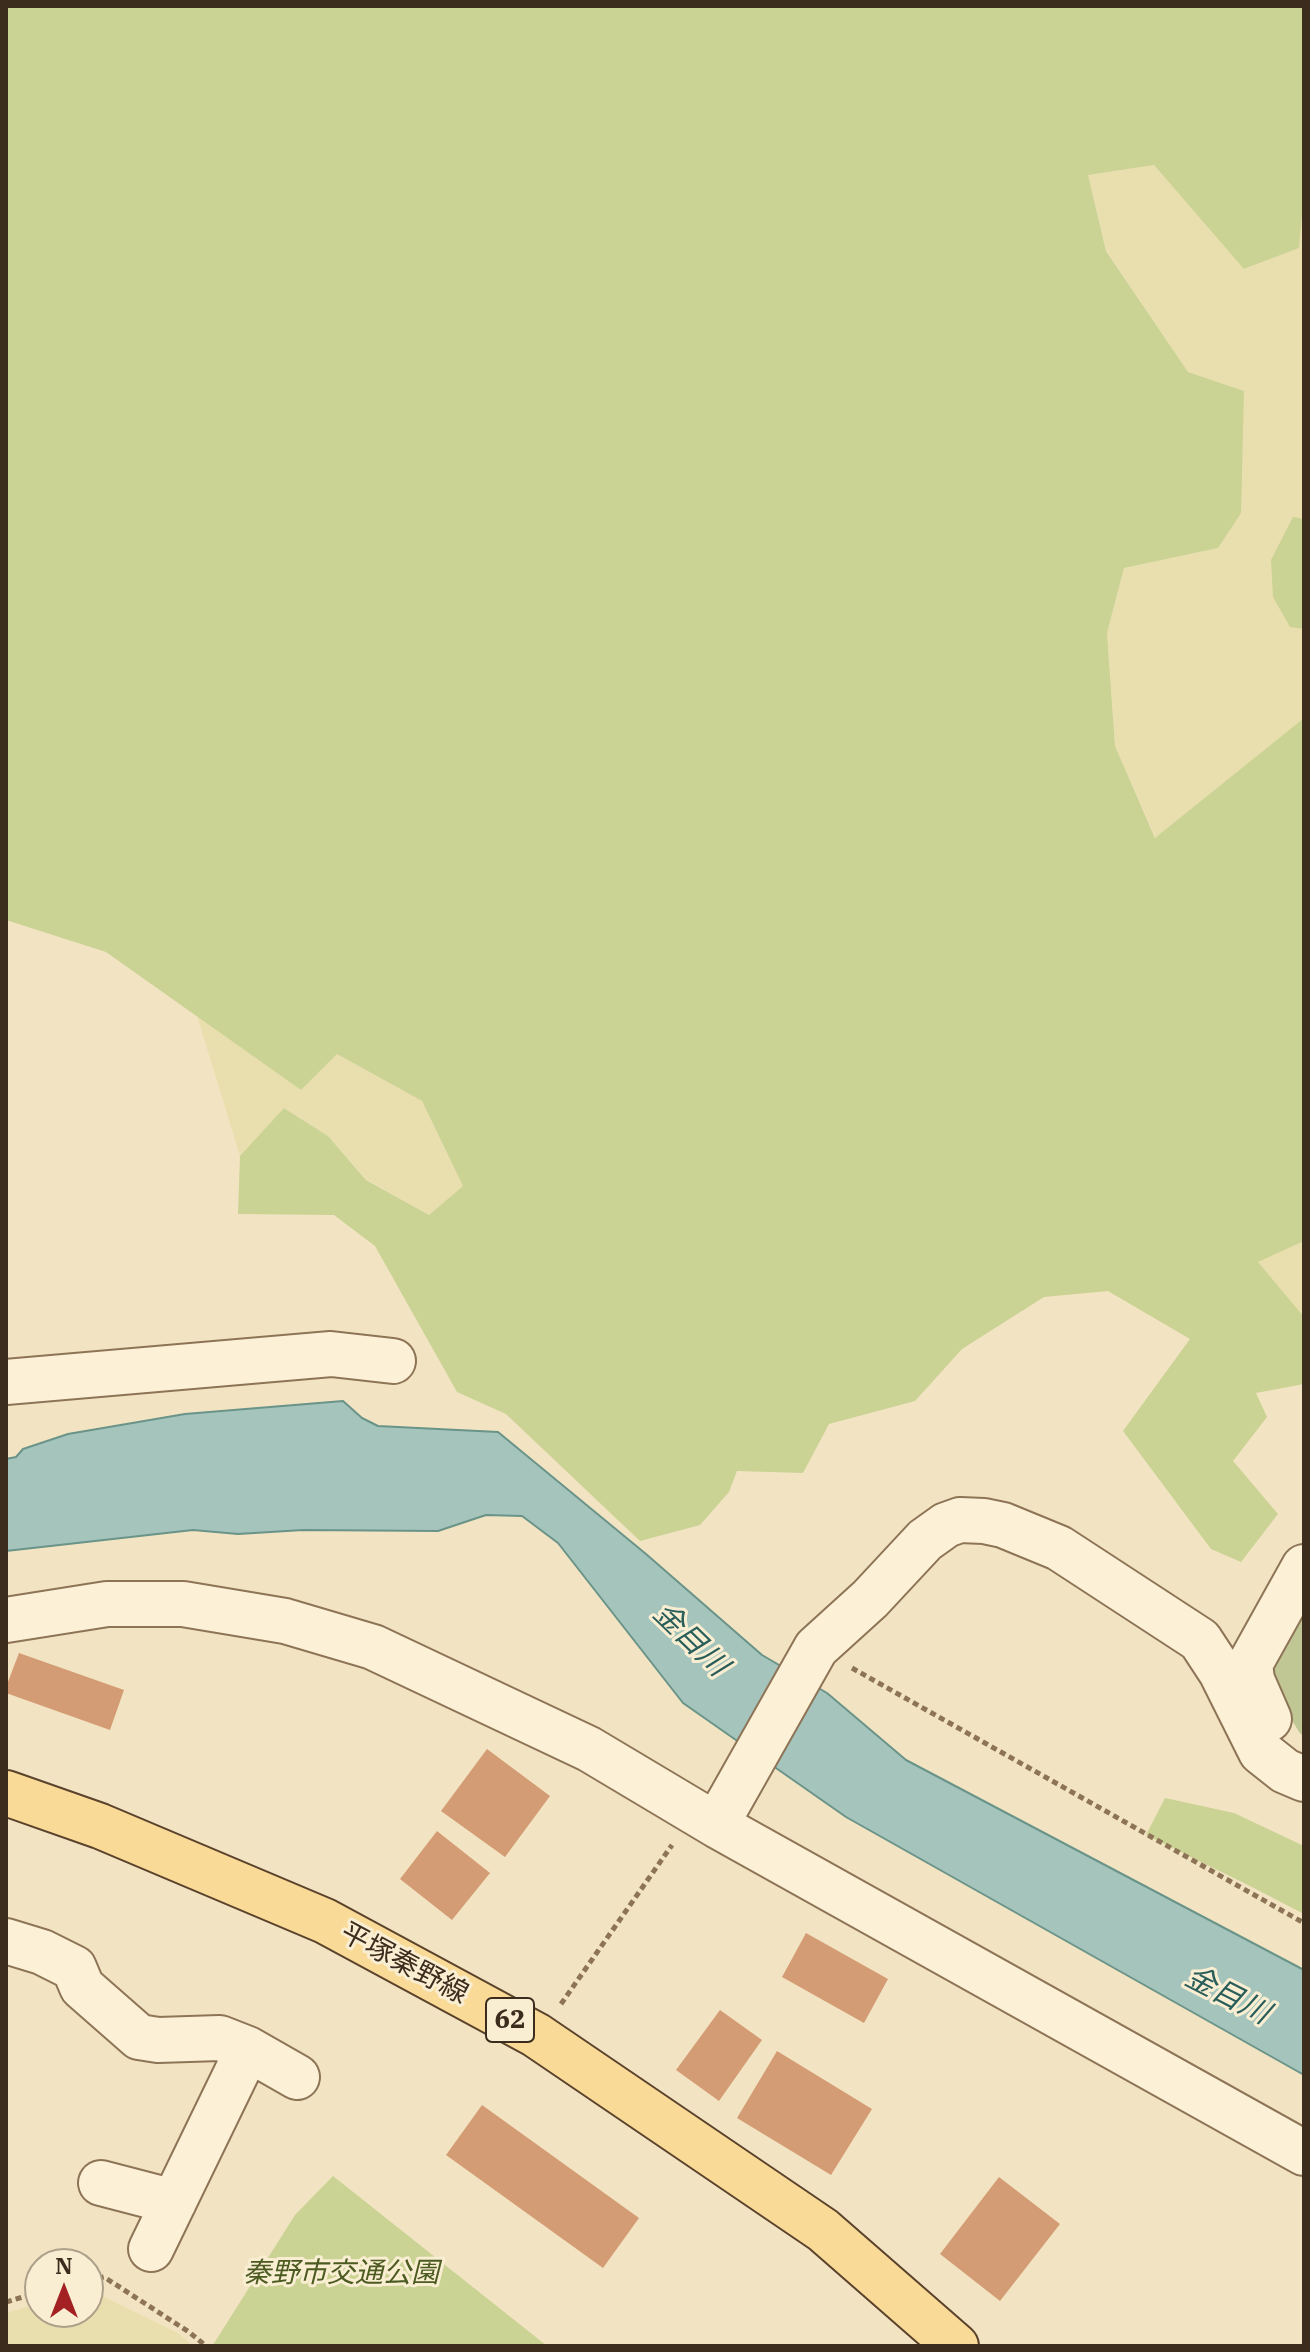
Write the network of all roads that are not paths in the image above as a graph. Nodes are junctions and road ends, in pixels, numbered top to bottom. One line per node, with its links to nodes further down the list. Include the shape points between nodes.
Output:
1 (393, 1361): 2 (street, via 331,1354)
2 (6, 1382)
3 (1304, 1567): 5 (street, via 1250,1664 1252,1680)
4 (6, 1620): 7 (street, via 107,1604 183,1604 285,1621 373,1647)
5 (1295, 1775): 7 (street, via 1261,1752 1200,1640 1059,1548 1003,1525 960,1520 925,1540 816,1648)
6 (6, 1793): 15 (main road, 平塚秦野線 / 62, via 100,1826 325,1921 536,2035 823,2230)
7 (722, 1817): 11 (street)
8 (6, 1941): 9 (street, via 74,1968 82,1987 139,2037 220,2038)
9 (248, 2049): 10 (street); 13 (street)
10 (297, 2077)
11 (1304, 2153)
12 (101, 2183): 13 (street)
13 (174, 2202): 14 (street)
14 (151, 2249)
15 (956, 2346)

